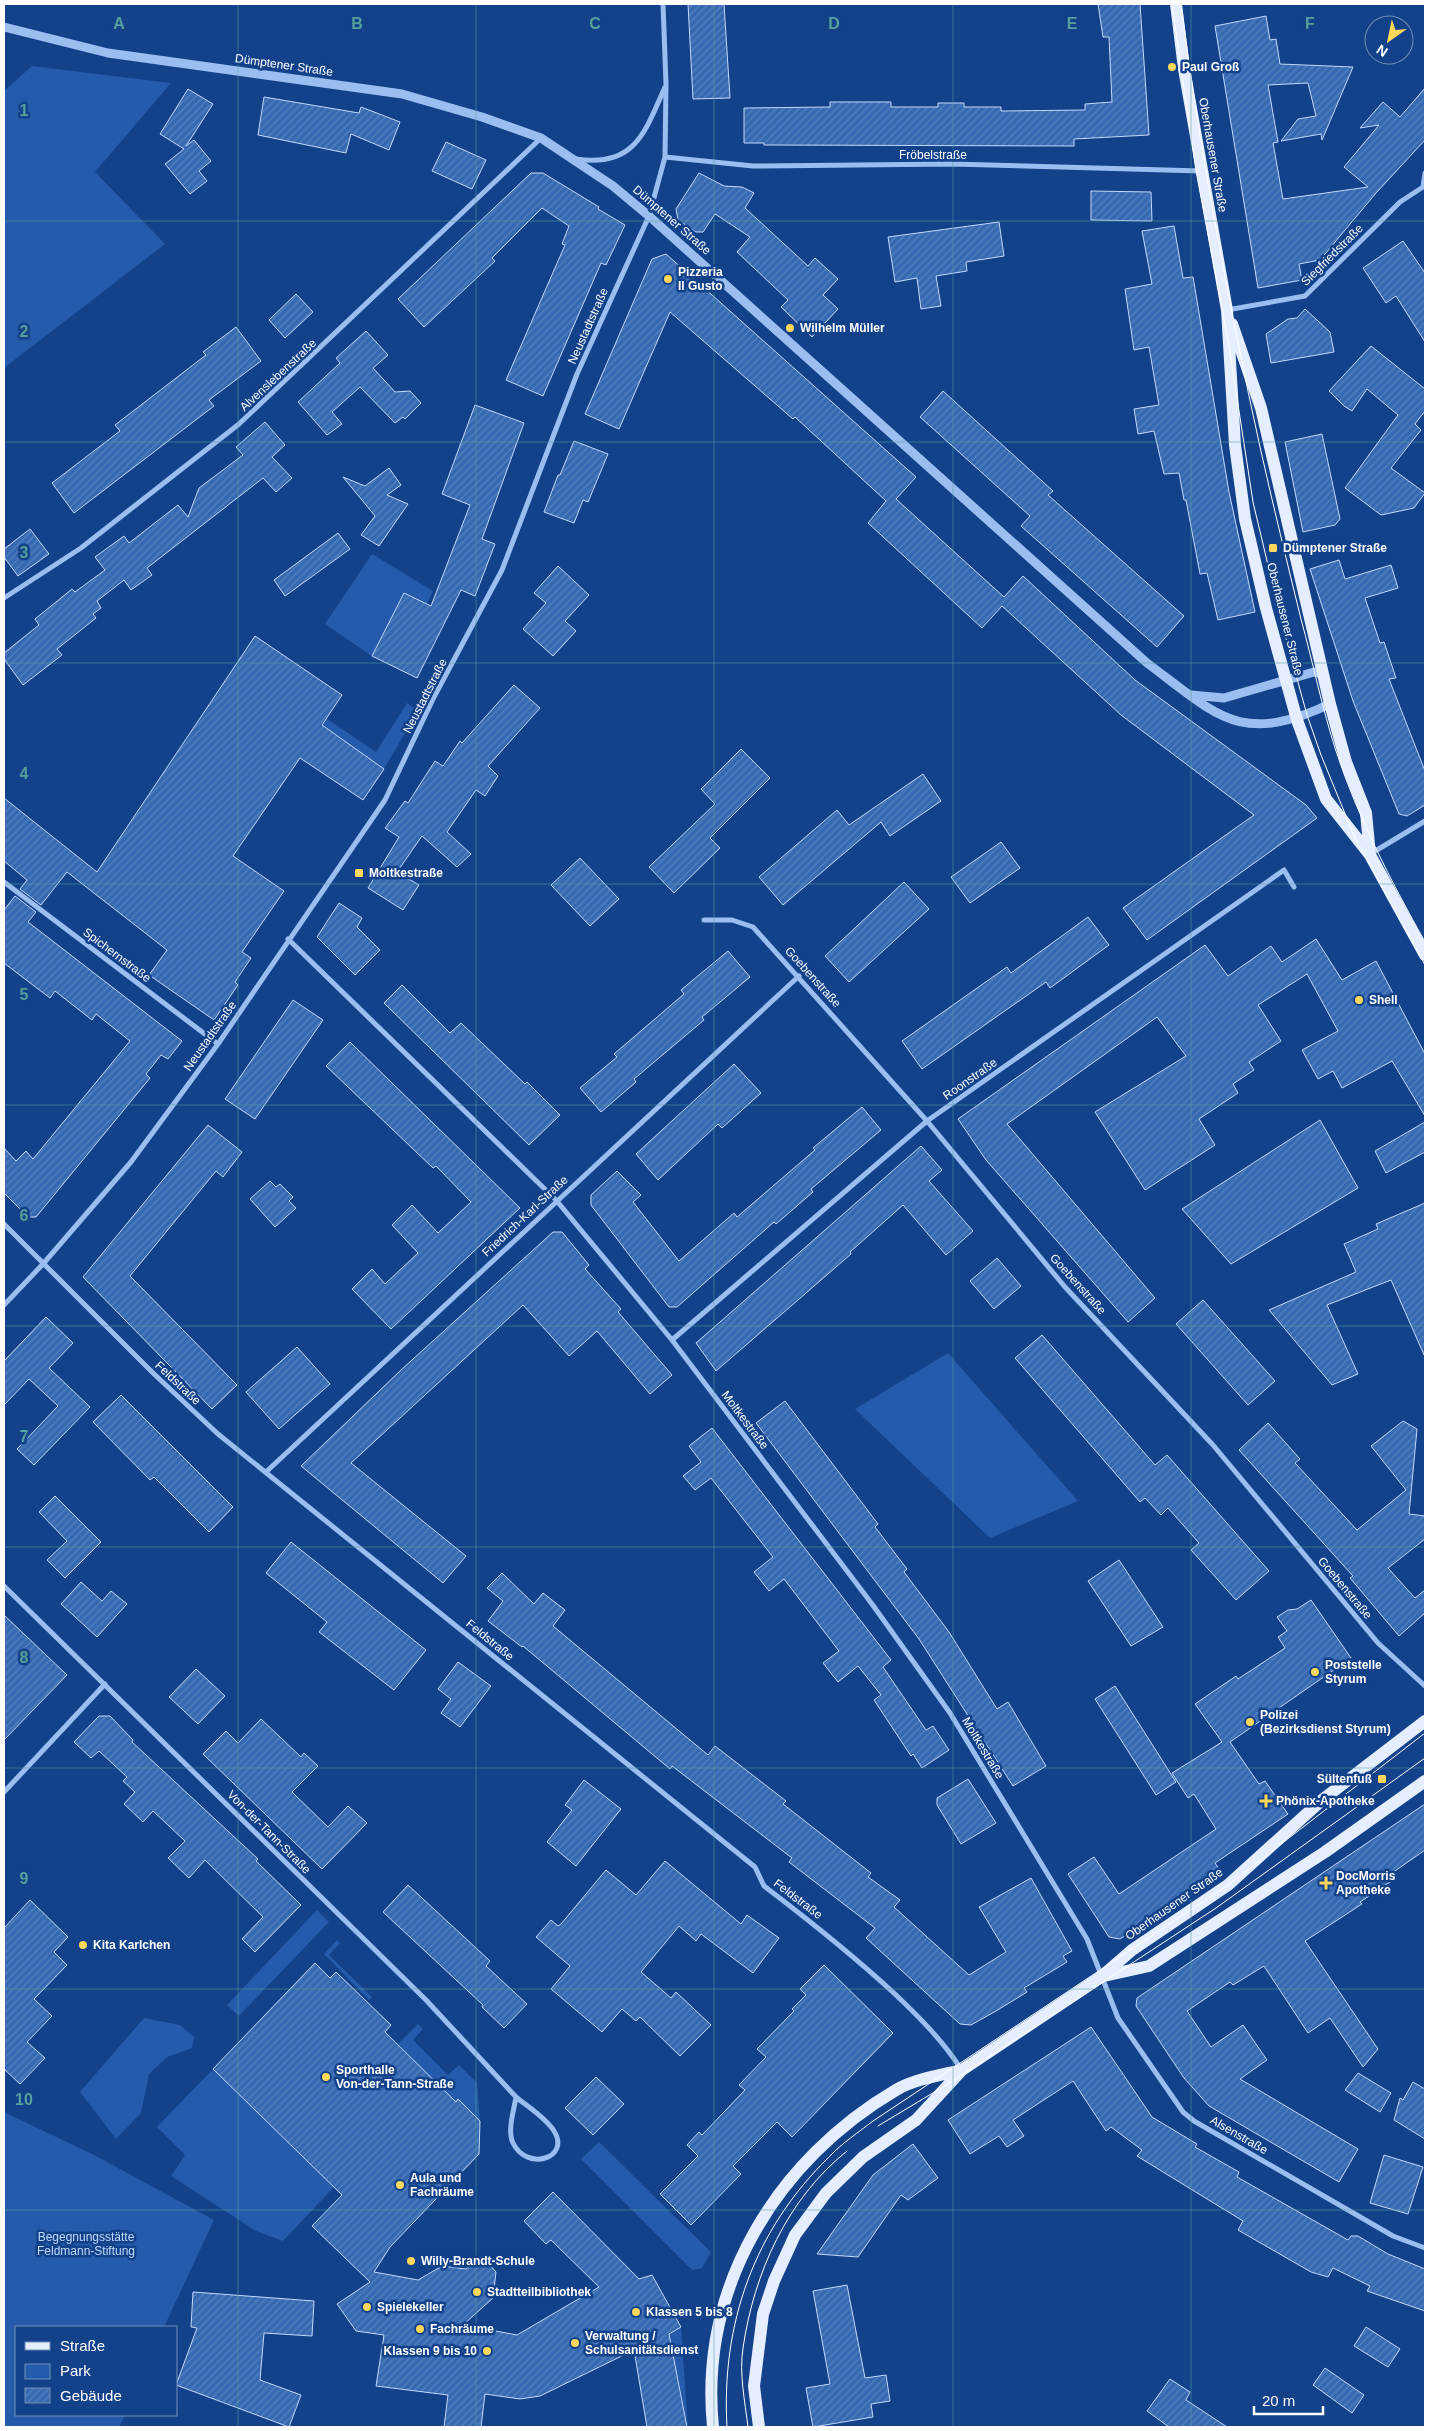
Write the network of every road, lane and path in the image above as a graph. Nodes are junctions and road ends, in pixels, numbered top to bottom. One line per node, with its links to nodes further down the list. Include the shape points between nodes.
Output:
1 (663, 4): 4 (street, Neustadtstraße)
2 (1176, 4): 8 (main road, Oberhausener Straße)
3 (4, 27): 5 (street, Dümptener Straße, via 108,53 402,94 482,116)
4 (666, 84): 6 (street, via 648,127 628,150 614,158 595,162); 7 (street, Neustadtstraße)
5 (541, 138): 6 (street, Dümptener Straße); 13 (street, Alvenslebenstraße, via 239,424 80,548)
6 (574, 158): 11 (street, Dümptener Straße)
7 (665, 158): 8 (street, Fröbelstraße, via 753,166 952,164); 11 (street, Neustadtstraße)
8 (1201, 171): 12 (main road, Oberhausener Straße)
9 (1425, 173): 10 (street, Siegfriedstraße)
10 (1424, 189): 12 (street, Siegfriedstraße, via 1400,202 1305,296)
11 (649, 216): 16 (street, Dümptener Straße, via 1147,663); 24 (street, Neustadtstraße, via 578,374 502,570 434,697 385,800)
12 (1227, 310): 14 (main road, Oberhausener Straße, via 1261,408); 15 (main road, Oberhausener Straße, via 1234,445 1246,519)
13 (4, 598)
14 (1323, 674): 15 (street, via 1314,672); 17 (main road, Oberhausener Straße)
15 (1286, 681): 16 (street, via 1224,698); 18 (main road, Oberhausener Straße)
16 (1190, 695): 18 (street, Dümptener Straße, via 1222,717 1249,724 1263,726)
17 (1330, 704): 18 (street, Dümptener Straße); 20 (main road, Oberhausener Straße, via 1346,762 1366,813)
18 (1297, 720): 20 (main road, Oberhausener Straße, via 1326,799)
19 (1425, 821): 20 (street)
20 (1370, 855): 25 (main road, Oberhausener Straße)
21 (4, 882): 27 (street, Spichernstraße)
22 (1294, 886): 28 (street, Roonstraße, via 1284,870)
23 (704, 920): 26 (street, Goebenstraße, via 732,920 753,927)
24 (288, 940): 27 (street, Neustadtstraße); 29 (street, Moltkestraße)
25 (1425, 954)
26 (799, 976): 28 (street, Goebenstraße); 29 (street, Friedrich-Karl-Straße)
27 (218, 1044): 31 (street, Neustadtstraße, via 131,1162)
28 (927, 1121): 33 (street, Roonstraße); 37 (street, Goebenstraße, via 1065,1287 1213,1445 1378,1643)
29 (556, 1200): 33 (street, Moltkestraße); 34 (street, Friedrich-Karl-Straße)
30 (4, 1224): 31 (street, Feldstraße)
31 (43, 1264): 32 (street, Neustadtstraße); 34 (street, Feldstraße, via 218,1434)
32 (4, 1305)
33 (672, 1340): 41 (street, Moltkestraße, via 872,1604 950,1713 1087,1939)
34 (266, 1472): 42 (street, Feldstraße, via 755,1867 764,1886 842,1947 924,2022)
35 (4, 1586): 36 (street, Von-der-Tann-Straße)
36 (104, 1684): 40 (street); 43 (street, Von-der-Tann-Straße, via 426,2000)
37 (1425, 1686)
38 (1425, 1721): 41 (main road, Oberhausener Straße, via 1322,1800 1228,1884 1132,1950)
39 (1425, 1781): 41 (main road, Oberhausener Straße, via 1325,1852 1149,1966)
40 (4, 1792)
41 (1101, 1977): 42 (main road, Oberhausener Straße); 44 (street, Alsenstraße, via 1118,2018 1184,2112 1194,2121 1393,2236)
42 (962, 2070): 45 (main road, Oberhausener Straße, via 898,2089 839,2130 800,2168 763,2214 736,2267 720,2320 712,2372); 46 (main road, Oberhausener Straße, via 916,2120 863,2157 826,2193 796,2235 774,2281 763,2314 754,2386)
43 (516, 2097): 43 (street, Von-der-Tann-Straße, via 554,2129 558,2140 556,2150 547,2158 535,2160 522,2154 512,2142)
44 (1425, 2248)
45 (713, 2427)
46 (759, 2427)

